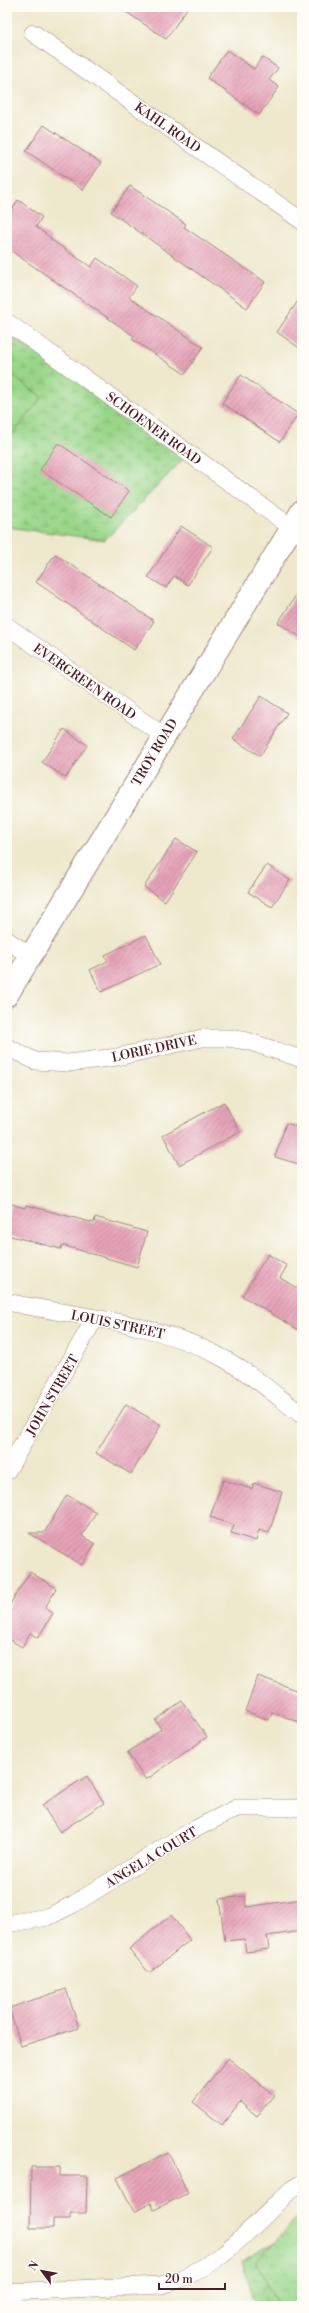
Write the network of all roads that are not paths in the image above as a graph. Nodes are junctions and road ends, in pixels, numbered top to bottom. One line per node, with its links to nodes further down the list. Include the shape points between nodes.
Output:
1 (33, 33): 2 (street, KAHL ROAD)
2 (302, 221)
3 (7, 322): 4 (street, SCHOENER ROAD)
4 (298, 524): 6 (street, TROY ROAD)
5 (7, 626): 6 (street, EVERGREEN ROAD)
6 (164, 736): 8 (street, TROY ROAD)
7 (7, 940): 8 (street)
8 (30, 956): 9 (street, TROY ROAD)
9 (7, 995)
10 (7, 1047): 11 (street, LORIE DRIVE, via 35,1061 68,1063 117,1057 202,1038 228,1038 247,1041)
11 (302, 1059)
12 (7, 1302): 13 (street, LOUIS STREET)
13 (95, 1318): 14 (street, LOUIS STREET, via 180,1338 216,1354 252,1377); 15 (street, JOHN STREET)
14 (302, 1415)
15 (7, 1471)
16 (300, 1808): 17 (street, ANGELA COURT, via 237,1808 185,1834 74,1904 48,1917)
17 (7, 1924)
18 (302, 2183): 19 (street, via 292,2189 203,2269 175,2282 161,2285)
19 (7, 2292)

